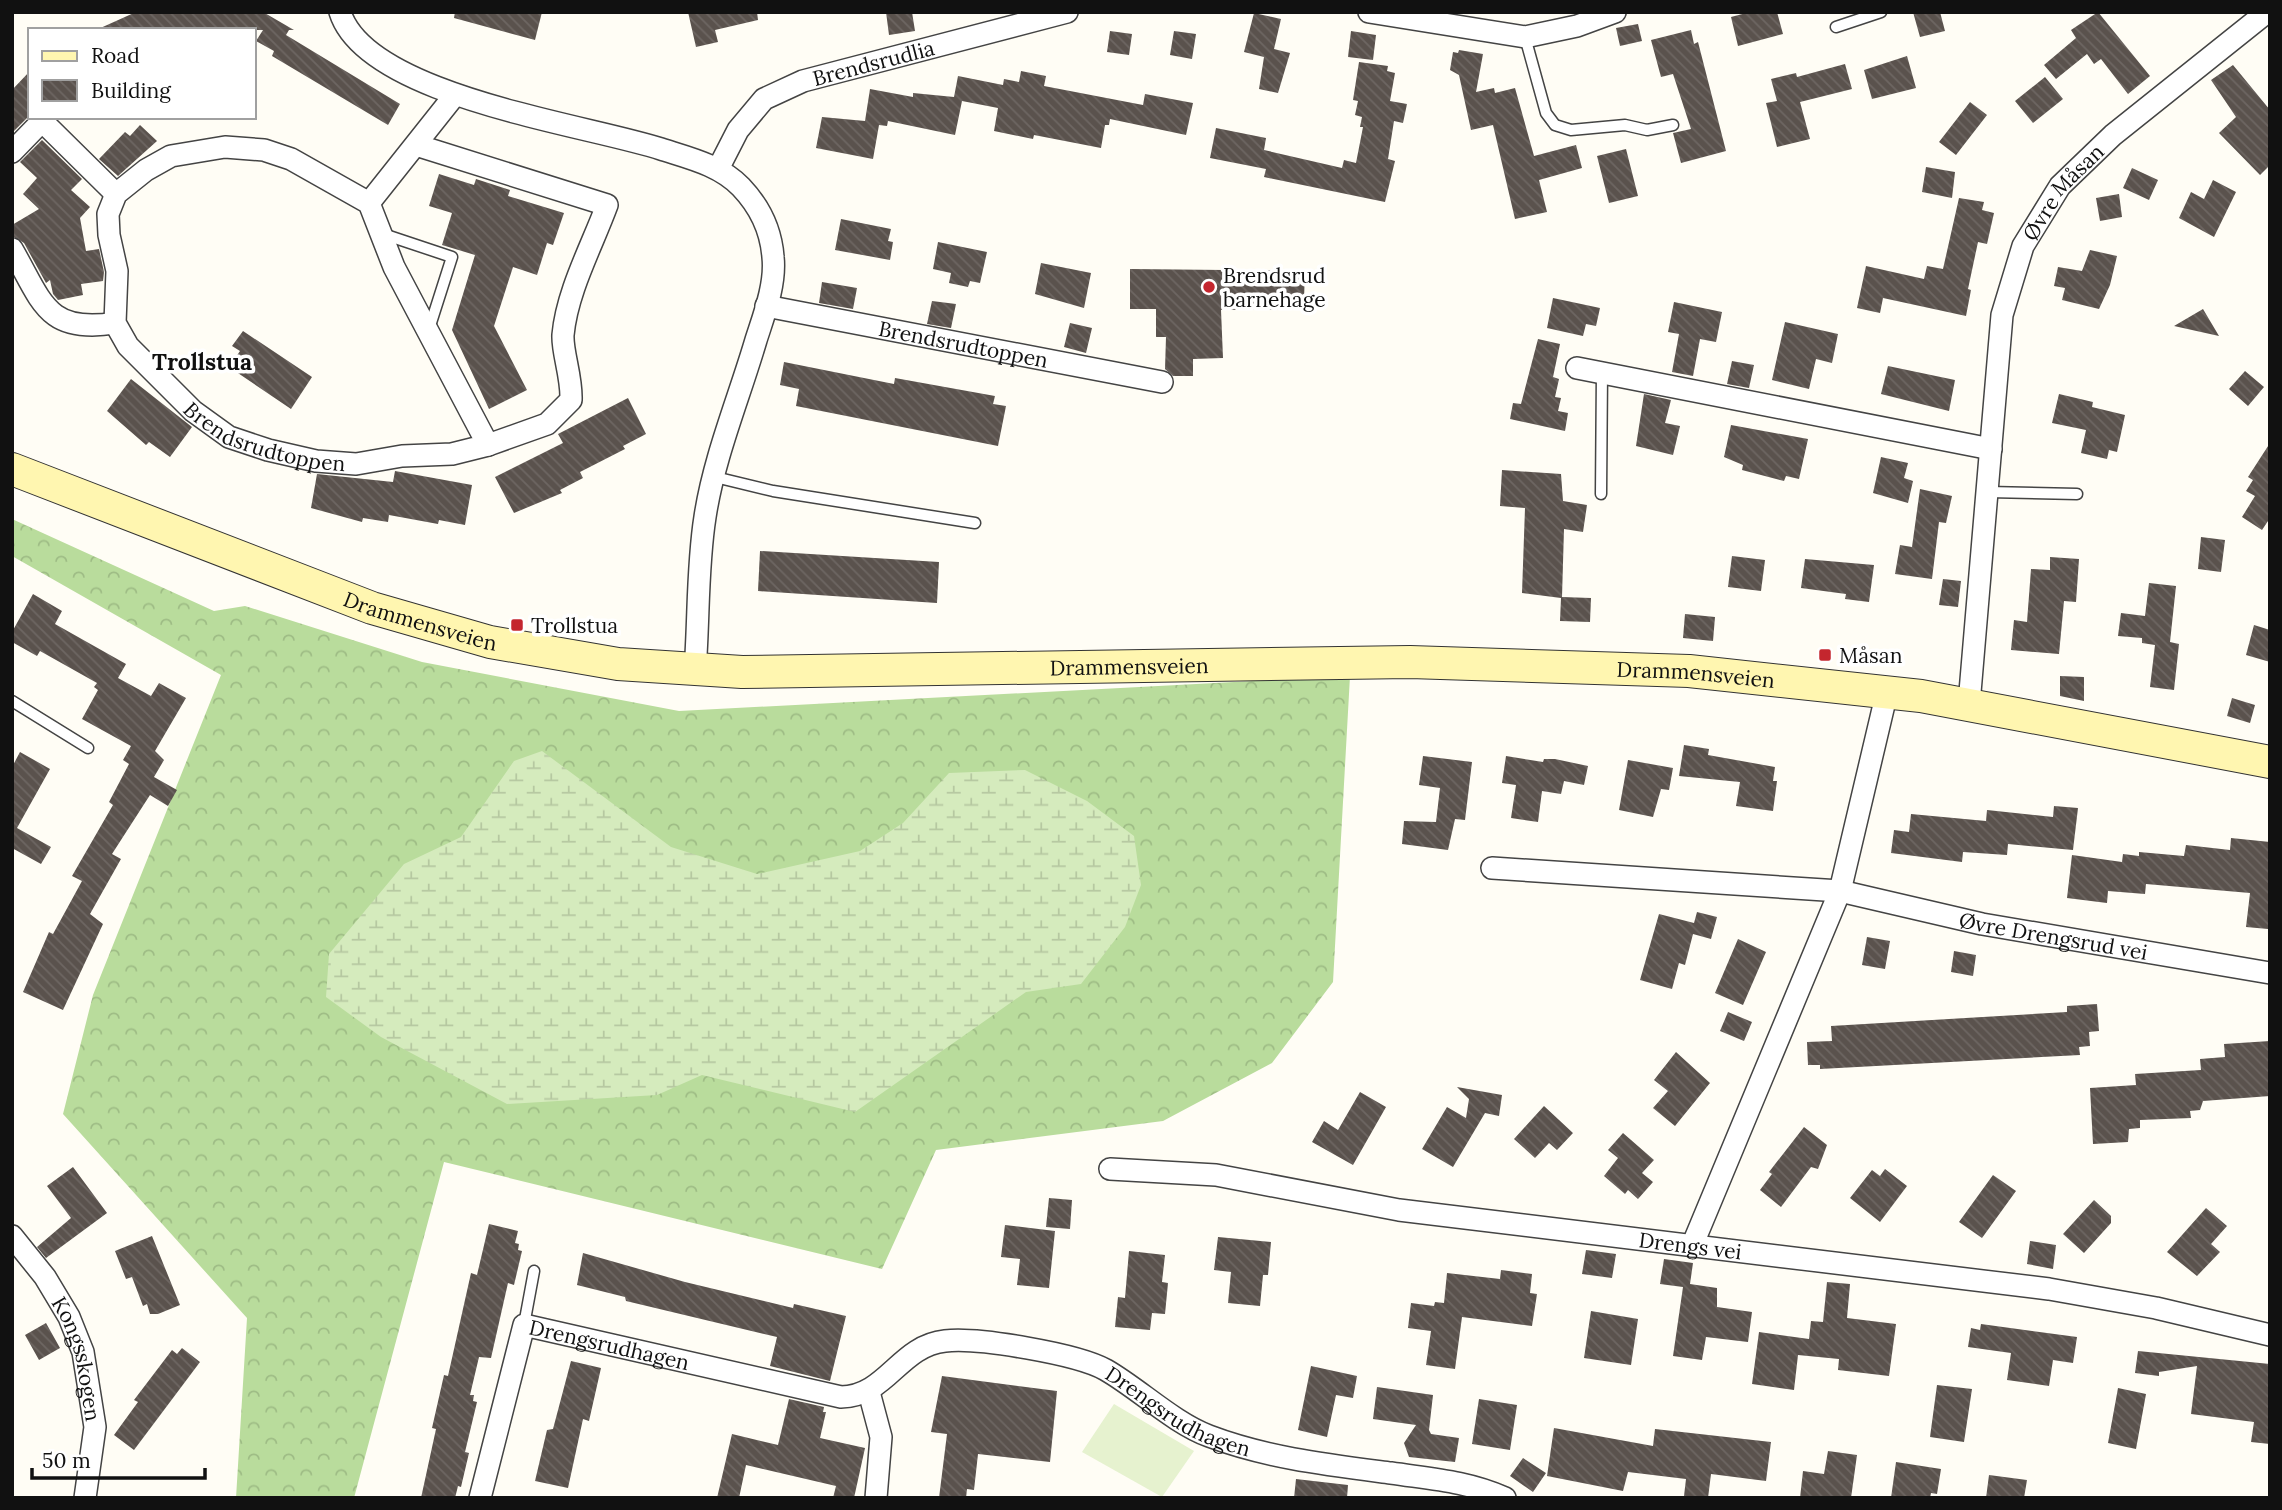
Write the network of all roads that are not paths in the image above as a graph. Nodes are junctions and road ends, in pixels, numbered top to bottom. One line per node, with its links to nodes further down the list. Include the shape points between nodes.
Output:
1 (340, 12): 9 (street, via 373,55)
2 (1067, 12): 14 (street, Brendsrudlia, via 803,81 764,99 738,131)
3 (1369, 12): 8 (street)
4 (1615, 12): 8 (street)
5 (1881, 12): 7 (lane)
6 (2267, 12): 26 (street, Øvre Måsan, via 2113,135 2060,186 2023,246 2002,315)
7 (1836, 27)
8 (1525, 37): 11 (lane, via 1546,113 1555,125 1571,130 1625,125 1647,130)
9 (454, 96): 12 (street); 14 (street, via 615,134)
10 (44, 119): 13 (street); 15 (street)
11 (1673, 125)
12 (416, 145): 16 (street); 25 (street, Brendsrudtoppen, via 607,205 567,311 563,338 572,378 571,400 547,424)
13 (12, 152)
14 (718, 169): 19 (street, via 740,186 770,232 774,260)
15 (116, 194): 16 (street, via 171,156 225,147 264,150 291,159); 20 (street, via 108,214 117,271)
16 (369, 203): 17 (street)
17 (380, 233): 21 (street); 21 (lane, via 453,257)
18 (12, 249): 20 (street, via 47,310 69,324)
19 (766, 306): 24 (street, Brendsrudtoppen); 28 (street)
20 (115, 323): 25 (street, Brendsrudtoppen, via 128,346 193,411 229,437 268,450 356,464 452,454)
21 (429, 332): 25 (street)
22 (1577, 368): 23 (street)
23 (1602, 371): 26 (street); 30 (lane)
24 (1162, 382)
25 (488, 445)
26 (1992, 449): 29 (street, Øvre Måsan)
27 (12, 469): 33 (main road, Drammensveien, via 372,608 434,627 547,653)
28 (715, 477): 32 (lane, via 773,491); 33 (street, via 705,517)
29 (1988, 492): 31 (lane); 36 (street, Øvre Måsan)
30 (1601, 494)
31 (2077, 494)
32 (975, 523)
33 (695, 670): 34 (main road, Drammensveien, via 1520,663 1762,677)
34 (1887, 692): 36 (main road, Drammensveien); 40 (street)
35 (12, 701): 37 (lane)
36 (1969, 704): 38 (main road, Drammensveien)
37 (88, 748)
38 (2270, 762)
39 (1492, 868): 40 (street, Øvre Drengsrud vei)
40 (1840, 891): 41 (street, Øvre Drengsrud vei, via 1982,924); 44 (street)
41 (2270, 974)
42 (1110, 1169): 44 (street, Drengs vei, via 1216,1175 1399,1210)
43 (12, 1236): 49 (street, Kongsskogen, via 57,1297 83,1352 95,1427)
44 (1692, 1246): 47 (street, Drengs vei, via 2049,1289)
45 (534, 1271): 46 (lane)
46 (524, 1325): 48 (street, Drengsrudhagen, via 841,1397); 50 (street, Drengsrudhagen)
47 (2270, 1335)
48 (869, 1392): 51 (street, via 881,1437); 52 (street, Drengsrudhagen, via 913,1352 944,1341 1069,1355 1104,1368 1206,1435 1314,1463 1475,1485)
49 (85, 1498)
50 (480, 1498)
51 (876, 1498)
52 (1504, 1498)

